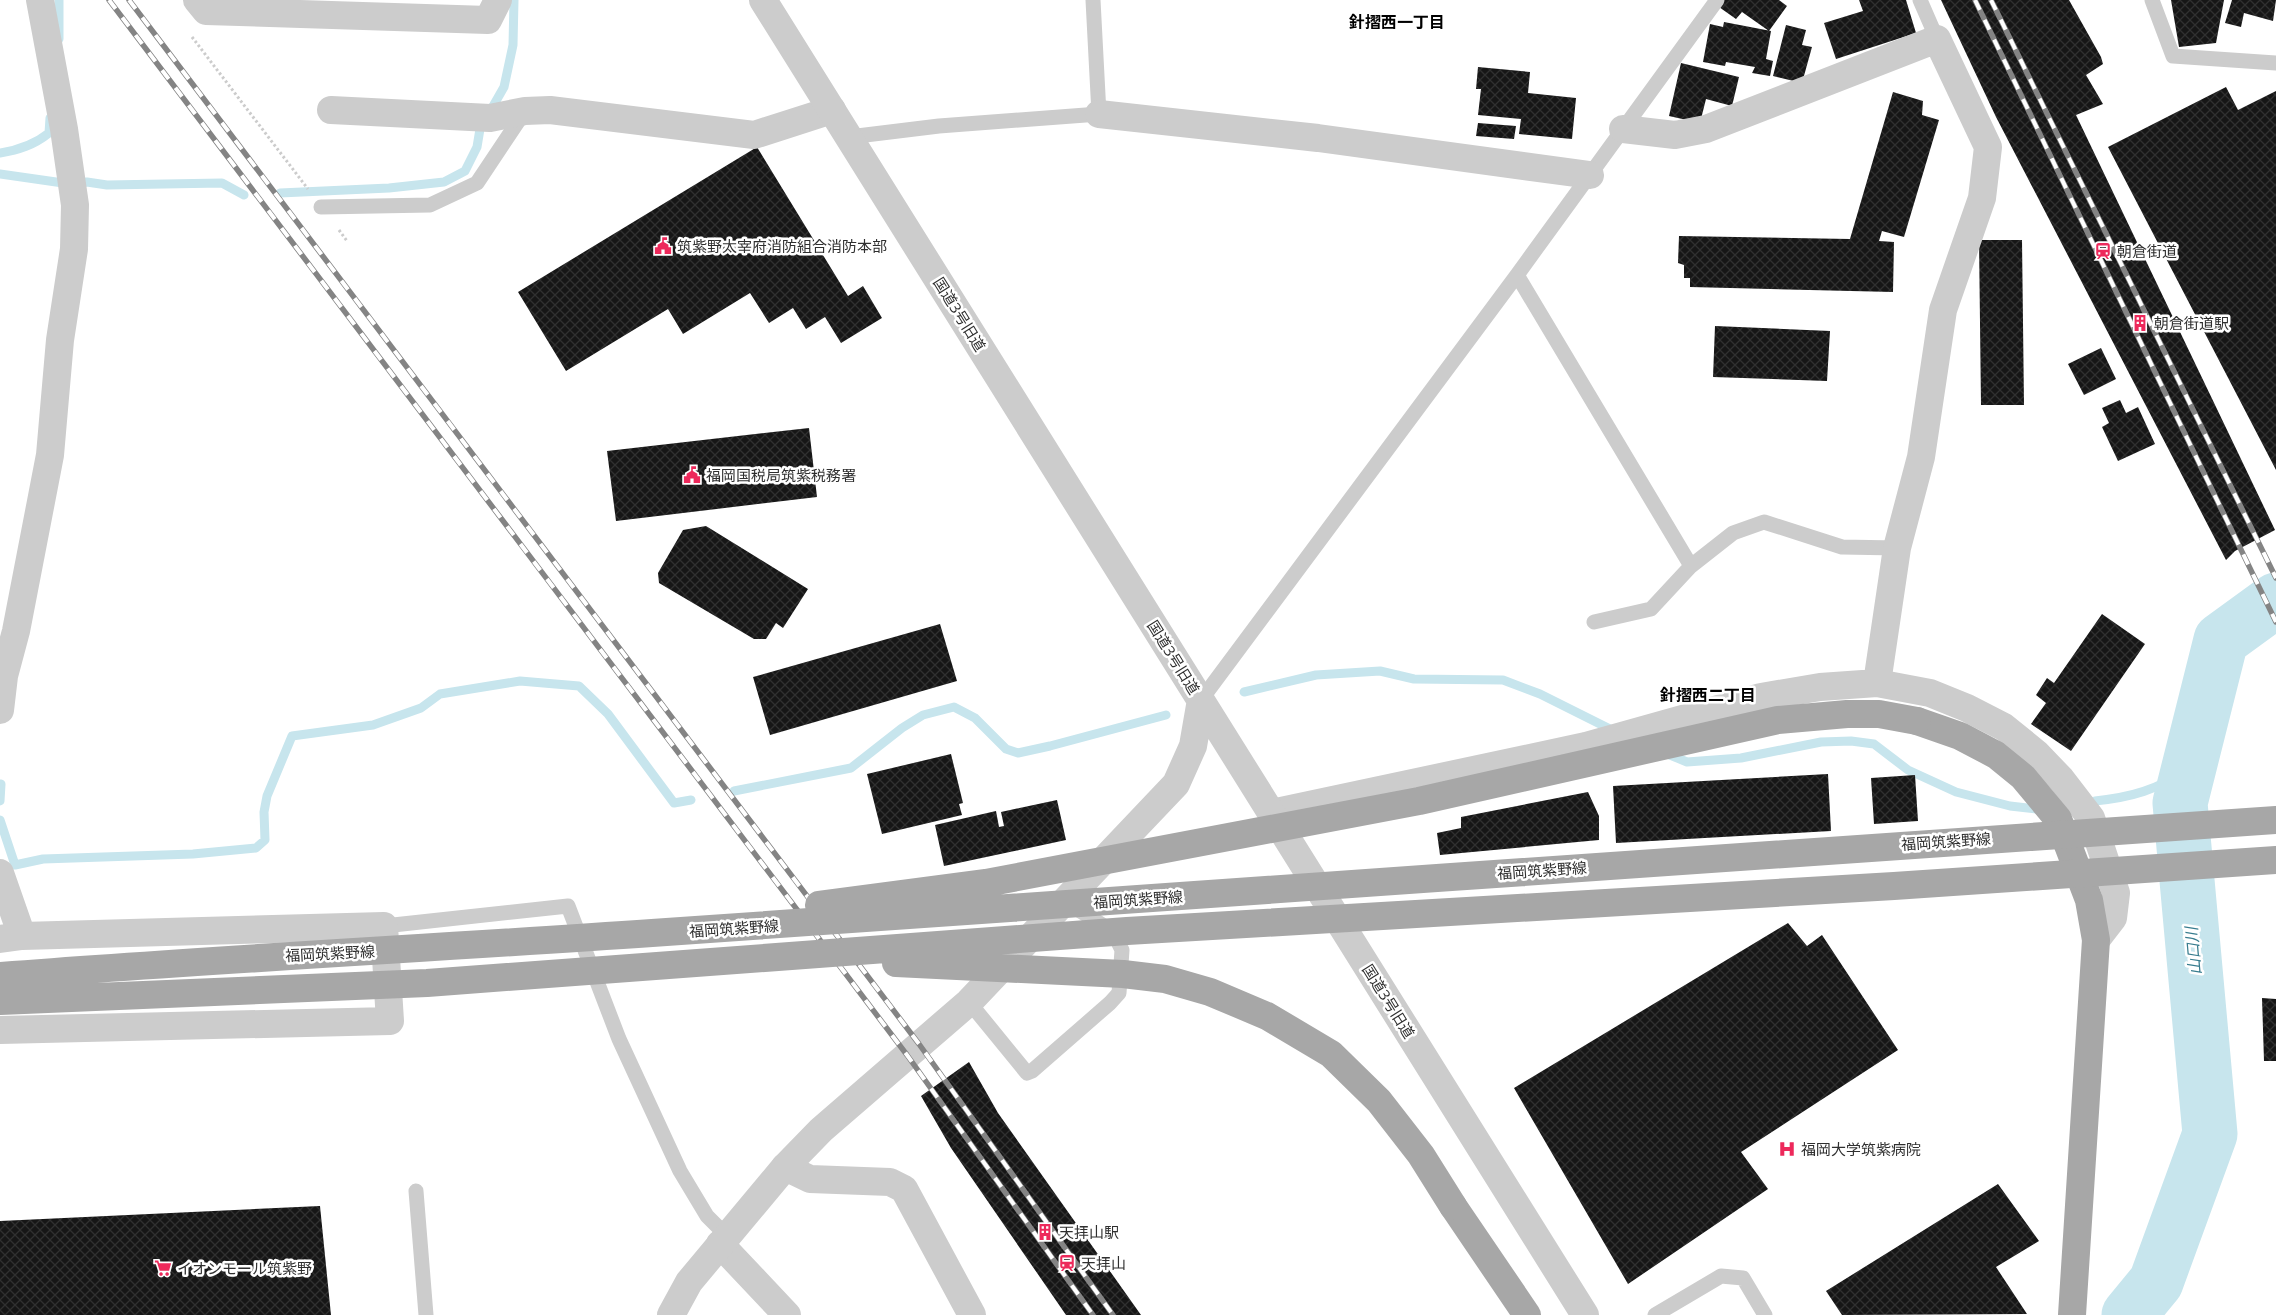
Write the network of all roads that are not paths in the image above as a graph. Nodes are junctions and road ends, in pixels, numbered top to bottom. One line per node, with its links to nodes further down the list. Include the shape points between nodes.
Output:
1 (40, 0): 23 (street, via 75,205 74,249 60,340 50,456)
2 (197, 0): 3 (street, via 206,11 488,20)
3 (498, 0)
4 (763, 0): 12 (street, 国道3号旧道)
5 (1093, 0): 14 (lane)
6 (1717, 0): 15 (lane)
7 (1920, 0): 9 (lane)
8 (2152, 0): 10 (lane, via 2173,56)
9 (1937, 39): 15 (street, via 1706,129 1675,134); 20 (street, via 1988,147 1982,198 1943,310 1921,457)
10 (2276, 63)
11 (331, 110): 13 (street, via 490,118)
12 (832, 110): 13 (street, via 754,134 550,110); 16 (street, 国道3号旧道)
13 (525, 111): 18 (lane, via 477,183 454,194 430,205)
14 (1098, 114): 16 (lane); 17 (street, via 1318,138)
15 (1623, 129): 17 (lane)
16 (849, 136): 25 (street, 国道3号旧道)
17 (1590, 175): 19 (lane)
18 (321, 207)
19 (1517, 275): 21 (lane); 25 (lane)
20 (1897, 548): 21 (lane, via 1842,547 1764,522 1733,533); 24 (street)
21 (1691, 566): 22 (lane, via 1651,609)
22 (1594, 622)
23 (8, 630): 26 (street)
24 (1877, 684): 27 (street, via 1820,687 1762,697 1586,746); 35 (street, via 1930,693 2004,727 2036,752 2061,780 2091,818 2116,893 2113,918)
25 (1201, 700): 27 (street, 国道3号旧道); 31 (street, via 1193,746 1176,784)
26 (0, 710)
27 (1272, 814): 49 (street, 国道3号旧道)
28 (2276, 820): 33 (main road, 福岡筑紫野線, bridge)
29 (2276, 860): 36 (main road, 福岡筑紫野線, bridge, via 1128,931)
30 (0, 873): 34 (street)
31 (1064, 901): 39 (street); 39 (lane, via 1101,924 1116,938 1122,950 1121,983 1115,998 1027,1073)
32 (384, 926): 34 (street); 40 (street, via 390,1021); 43 (lane, via 568,906 619,1039 680,1171)
33 (647, 934): 35 (main road, bridge, via 827,903 986,882 1167,850 1419,801 1778,720 1878,714 1917,721 1960,736 1996,755 2023,777 2058,818 2089,900); 37 (main road, 福岡筑紫野線, bridge, via 216,959)
34 (11, 937)
35 (2096, 940): 52 (main road)
36 (784, 957): 38 (main road, 福岡筑紫野線, bridge, via 427,983); 48 (main road, bridge, via 1123,974 1165,979 1210,992 1267,1016 1331,1054 1378,1101 1421,1155)
37 (0, 976)
38 (0, 1001)
39 (969, 1002): 41 (street, via 821,1130)
40 (0, 1030)
41 (785, 1167): 43 (street); 47 (street, via 810,1179 890,1182 904,1189)
42 (416, 1191): 44 (lane)
43 (723, 1240): 45 (street, via 689,1282); 46 (street)
44 (426, 1315)
45 (671, 1315)
46 (787, 1315)
47 (972, 1315)
48 (1527, 1315)
49 (1585, 1315)
50 (1655, 1315): 51 (lane, via 1721,1276 1743,1278)
51 (1764, 1315)
52 (2072, 1315)

